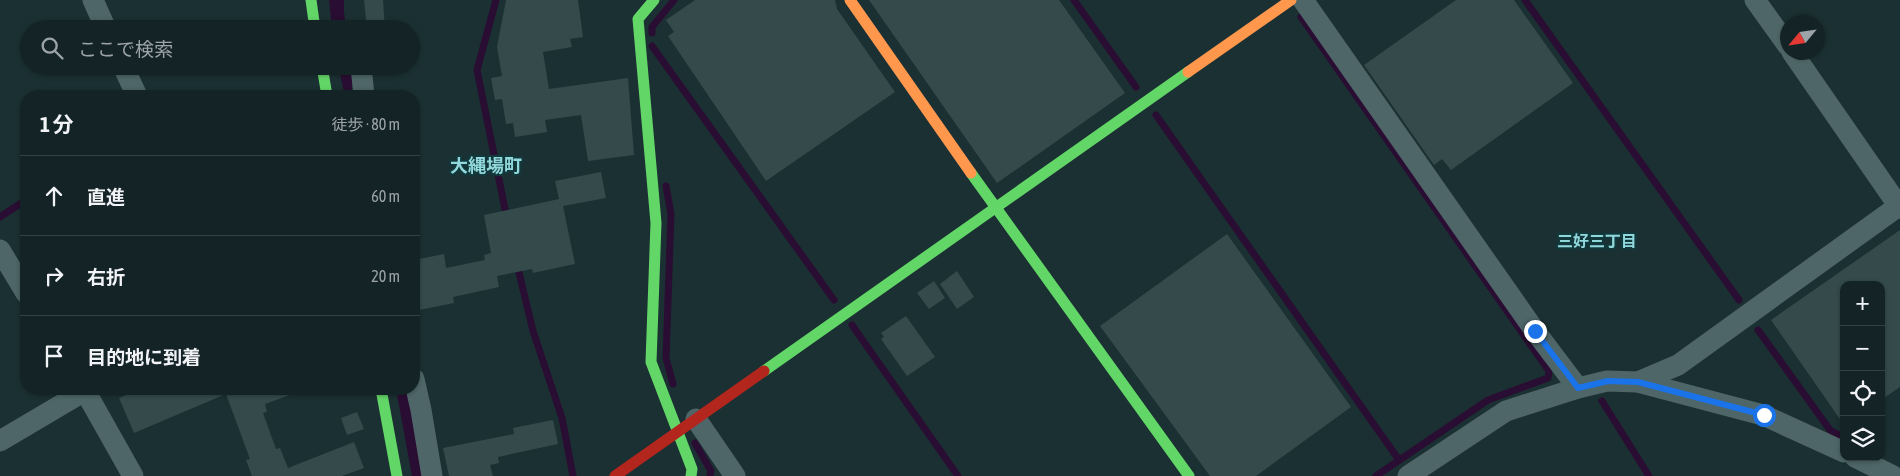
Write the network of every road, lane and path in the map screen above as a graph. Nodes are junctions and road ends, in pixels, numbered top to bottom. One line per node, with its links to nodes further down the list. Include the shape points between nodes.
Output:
1 (93, 0): 8 (street)
2 (311, 0): 9 (street)
3 (654, 0): 29 (street, via 638,19 656,223 651,362)
4 (850, 0): 19 (street)
5 (1291, 0): 19 (street)
6 (1304, 0): 23 (street)
7 (1755, 0): 10 (street)
8 (102, 20)
9 (314, 20)
10 (1780, 35)
11 (1798, 60): 18 (street)
12 (128, 75): 15 (street)
13 (324, 75): 16 (street)
14 (362, 75): 17 (street)
15 (134, 90)
16 (326, 90)
17 (363, 90)
18 (1900, 206): 22 (street, via 1678,365)
19 (995, 207): 28 (street); 42 (street)
20 (0, 250): 21 (street)
21 (20, 283)
22 (1638, 382): 23 (street, via 1608,381); 31 (street, via 1764,415)
23 (1578, 388): 34 (street, via 1506,411)
24 (76, 395): 30 (street)
25 (89, 395): 36 (street)
26 (382, 395): 37 (street)
27 (418, 395): 38 (street)
28 (696, 419): 29 (street); 41 (street)
29 (677, 432): 39 (street); 40 (street, via 692,469)
30 (0, 441)
31 (1840, 450)
32 (1849, 461): 43 (street)
33 (1863, 461): 44 (street)
34 (1421, 472)
35 (1900, 473): 44 (street)
36 (132, 476)
37 (397, 476)
38 (432, 476)
39 (615, 476)
40 (691, 476)
41 (735, 476)
42 (1189, 476)
43 (1858, 476)
44 (1895, 476)

